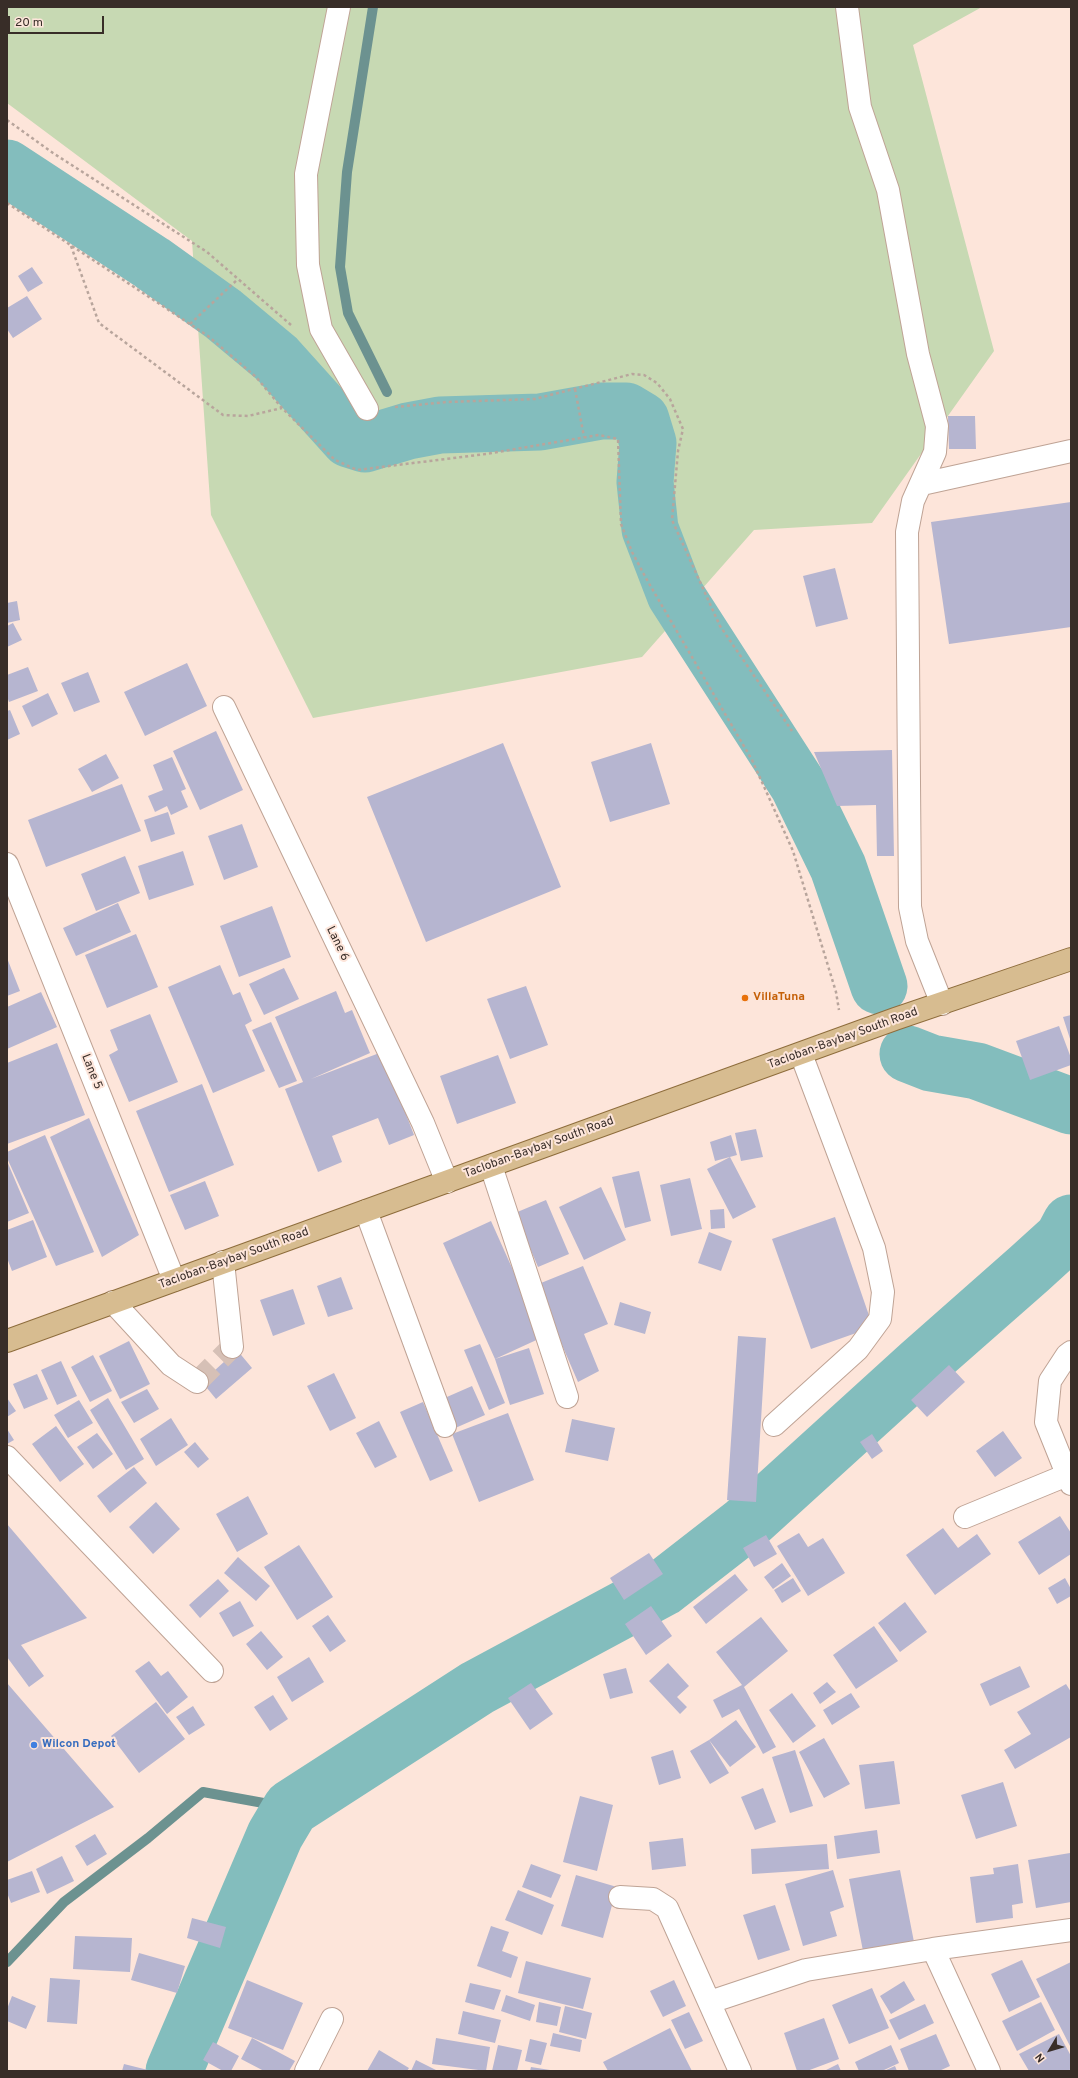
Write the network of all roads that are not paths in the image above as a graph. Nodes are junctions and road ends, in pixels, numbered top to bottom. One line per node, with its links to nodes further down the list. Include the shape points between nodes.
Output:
1 (339, 7): 3 (street, via 306,174 308,265 321,329)
2 (847, 7): 5 (street, via 860,107 888,190 918,354 937,426 935,452)
3 (367, 409)
4 (1071, 451): 5 (street)
5 (922, 484): 9 (street, via 913,501 907,532 910,907 917,941)
6 (224, 708): 12 (street, Lane 6, via 423,1123)
7 (7, 864): 15 (street, Lane 5)
8 (1071, 959): 9 (main road, Tacloban-Baybay South Road)
9 (942, 1004): 10 (main road, Tacloban-Baybay South Road)
10 (801, 1054): 11 (main road, Tacloban-Baybay South Road); 22 (street, via 874,1248 883,1292 880,1319 858,1349)
11 (490, 1166): 12 (main road, Tacloban-Baybay South Road); 21 (street)
12 (446, 1182): 13 (main road, Tacloban-Baybay South Road)
13 (366, 1211): 14 (main road, Tacloban-Baybay South Road); 23 (street)
14 (223, 1262): 15 (main road, Tacloban-Baybay South Road); 18 (street)
15 (174, 1280): 16 (main road, Tacloban-Baybay South Road)
16 (114, 1302): 17 (main road, Tacloban-Baybay South Road); 20 (street, via 171,1365)
17 (7, 1341)
18 (232, 1346)
19 (1071, 1352): 25 (street, via 1050,1381 1046,1422)
20 (198, 1382)
21 (567, 1397)
22 (774, 1425)
23 (445, 1426)
24 (7, 1457): 27 (street)
25 (1069, 1479): 26 (street)
26 (966, 1517)
27 (212, 1670)
28 (620, 1897): 31 (street, via 652,1899 667,1908)
29 (1071, 1930): 30 (street)
30 (932, 1949): 31 (street, via 806,1970); 35 (street)
31 (710, 2002): 34 (street)
32 (332, 2019): 33 (street)
33 (306, 2071)
34 (740, 2071)
35 (989, 2071)

